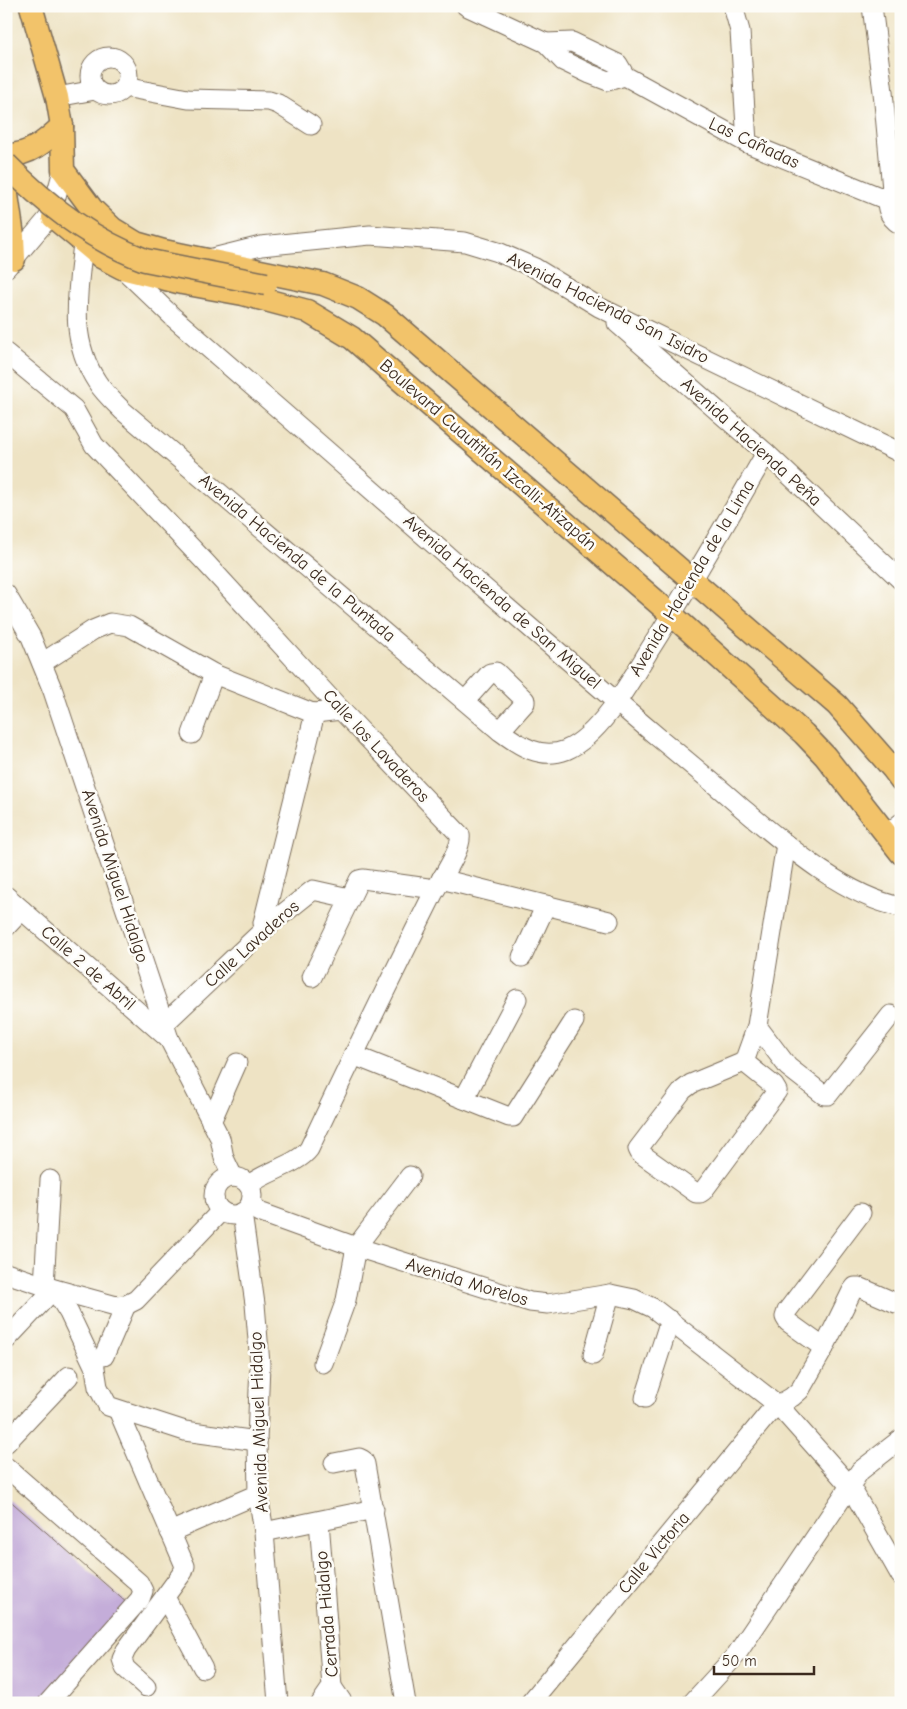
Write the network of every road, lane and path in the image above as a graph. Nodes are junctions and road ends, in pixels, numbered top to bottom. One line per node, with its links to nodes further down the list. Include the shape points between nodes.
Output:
1 (31, 6): 7 (main road)
2 (466, 6): 10 (street, Las Cañadas, via 546,43 563,61 608,81 625,76)
3 (733, 6): 10 (street, via 740,31)
4 (872, 6): 17 (street)
5 (124, 87): 6 (street, via 110,95); 6 (street, via 127,69 121,60 112,56 94,62 90,81); 8 (street, via 188,98 269,101)
6 (95, 90): 7 (street)
7 (57, 97): 9 (main road)
8 (311, 125)
9 (62, 126): 11 (main road, via 32,150); 14 (main road)
10 (747, 143): 17 (street, Las Cañadas)
11 (6, 155)
12 (6, 164): 25 (main road, bridge, via 60,212 94,236 127,253)
13 (6, 170): 18 (main road, Boulevard Cuautitlán Izcalli-Atizapán)
14 (63, 170): 18 (street); 21 (main road, via 92,209 136,243)
15 (6, 175): 25 (main road, via 24,194 120,260 145,269)
16 (6, 188): 22 (main road, via 13,236)
17 (893, 190): 19 (street, via 888,212)
18 (51, 215): 20 (main road, Boulevard Cuautitlán Izcalli-Atizapán); 22 (street)
19 (901, 225)
20 (84, 244): 23 (main road, Boulevard Cuautitlán Izcalli-Atizapán); 37 (street, Avenida Hacienda de la Puntada, via 76,316 81,351 98,384 123,411)
21 (209, 260): 24 (main road); 26 (street, Avenida Hacienda San Isidro, via 262,246 370,235 465,242 535,268)
22 (10, 263)
23 (122, 268): 27 (main road, Boulevard Cuautitlán Izcalli-Atizapán); 38 (street, Avenida Hacienda de San Miguel, via 174,318)
24 (323, 284): 25 (main road); 31 (main road, via 358,298 385,315)
25 (265, 288): 27 (main road)
26 (599, 307): 29 (street, Avenida Hacienda Peña); 30 (street, Avenida Hacienda San Isidro)
27 (307, 311): 34 (main road, Boulevard Cuautitlán Izcalli-Atizapán, via 371,353)
28 (6, 353): 39 (street, Calle los Lavaderos, via 74,409 94,446)
29 (766, 453): 31 (street, Avenida Hacienda de la Lima); 32 (street, Avenida Hacienda Peña)
30 (901, 453)
31 (694, 580): 34 (street, Avenida Hacienda de la Lima); 43 (main road, via 836,705)
32 (901, 580)
33 (6, 594): 35 (street, Avenida Miguel Hidalgo, via 32,637)
34 (672, 615): 38 (street, Avenida Hacienda de la Lima); 44 (main road, Boulevard Cuautitlán Izcalli-Atizapán, via 804,734)
35 (42, 663): 36 (street, via 93,630 110,623 129,626); 61 (street, Avenida Miguel Hidalgo)
36 (214, 674): 40 (street); 42 (street)
37 (465, 701): 41 (street, Avenida Hacienda de la Puntada); 41 (street, via 490,672 496,672 525,700)
38 (617, 702): 41 (street, Avenida Hacienda de la Puntada, via 589,734 565,750 549,753 532,751); 45 (street, Avenida Hacienda de San Miguel)
39 (341, 710): 40 (street); 47 (street, Calle los Lavaderos, via 460,835 460,845)
40 (315, 713): 54 (street)
41 (500, 731)
42 (192, 734)
43 (901, 780)
44 (893, 829): 46 (main road, Boulevard Cuautitlán Izcalli-Atizapán)
45 (786, 844): 51 (street, Avenida Hacienda de San Miguel, via 858,892); 62 (street)
46 (901, 854)
47 (438, 884): 49 (street, via 363,878); 50 (street); 63 (street, Calle los Lavaderos)
48 (6, 896): 52 (street, Calle 2 de Abril)
49 (349, 898): 57 (street); 61 (street, Calle Lavaderos, via 313,890)
50 (546, 905): 53 (street); 56 (street)
51 (901, 906)
52 (22, 910): 55 (street); 61 (street, Calle 2 de Abril)
53 (609, 921)
54 (263, 922)
55 (6, 928)
56 (522, 957)
57 (312, 977)
58 (516, 998): 66 (street)
59 (890, 1015): 62 (street, via 828,1095 788,1067)
60 (574, 1021): 66 (street, via 513,1117)
61 (160, 1023): 67 (street, Avenida Miguel Hidalgo)
62 (757, 1026): 64 (street)
63 (352, 1056): 66 (street); 70 (street, Calle los Lavaderos, via 305,1154 260,1176)
64 (744, 1062): 64 (street, via 683,1090 638,1148 640,1153 696,1192 700,1193 777,1091)
65 (237, 1063): 67 (street)
66 (464, 1099)
67 (211, 1122): 70 (street, Avenida Miguel Hidalgo)
68 (410, 1176): 73 (street)
69 (50, 1180): 75 (street)
70 (236, 1180): 72 (street, via 253,1195); 72 (street, via 220,1182 214,1192 215,1202)
71 (861, 1213): 81 (street, via 785,1318)
72 (239, 1215): 73 (street, Avenida Morelos, via 259,1212); 78 (street, via 136,1300); 90 (street, Avenida Miguel Hidalgo, via 255,1304 260,1364)
73 (356, 1247): 76 (street, Avenida Morelos, via 530,1302 548,1304); 84 (street, via 346,1300)
74 (6, 1274): 75 (street)
75 (49, 1287): 78 (street, via 116,1306); 80 (street); 88 (street, via 69,1313 95,1368 104,1400 108,1406)
76 (610, 1294): 79 (street, Avenida Morelos, via 634,1299); 82 (street)
77 (896, 1303): 81 (street, Calle Victoria, via 855,1287)
78 (126, 1304): 83 (street)
79 (670, 1320): 86 (street); 87 (street, Avenida Morelos)
80 (6, 1340)
81 (824, 1348): 87 (street, Calle Victoria, via 800,1390)
82 (593, 1355)
83 (104, 1356)
84 (323, 1363)
85 (69, 1376): 91 (street)
86 (645, 1398)
87 (778, 1405): 94 (street, Avenida Morelos); 105 (street, Calle Victoria)
88 (118, 1410): 90 (street, via 185,1431); 98 (street)
89 (901, 1439): 94 (street, via 860,1471)
90 (257, 1441): 95 (street, Avenida Miguel Hidalgo)
91 (6, 1443)
92 (334, 1463): 96 (street, via 363,1460)
93 (6, 1468): 106 (street, via 139,1583 143,1591 140,1599)
94 (850, 1486): 100 (street, Avenida Morelos); 111 (street, via 736,1655)
95 (258, 1494): 98 (street); 99 (street, Avenida Miguel Hidalgo)
96 (374, 1509): 97 (street); 110 (street)
97 (319, 1521): 99 (street); 104 (street, Cerrada Hidalgo)
98 (170, 1532): 101 (street, via 185,1570)
99 (264, 1532): 107 (street, Avenida Miguel Hidalgo)
100 (901, 1576)
101 (165, 1597): 102 (street); 103 (street, via 122,1659 126,1668)
102 (202, 1668)
103 (146, 1687)
104 (332, 1687): 108 (street, Cerrada Hidalgo); 109 (street)
105 (540, 1700)
106 (48, 1703)
107 (278, 1703)
108 (321, 1703)
109 (343, 1703)
110 (406, 1703)
111 (692, 1703)

